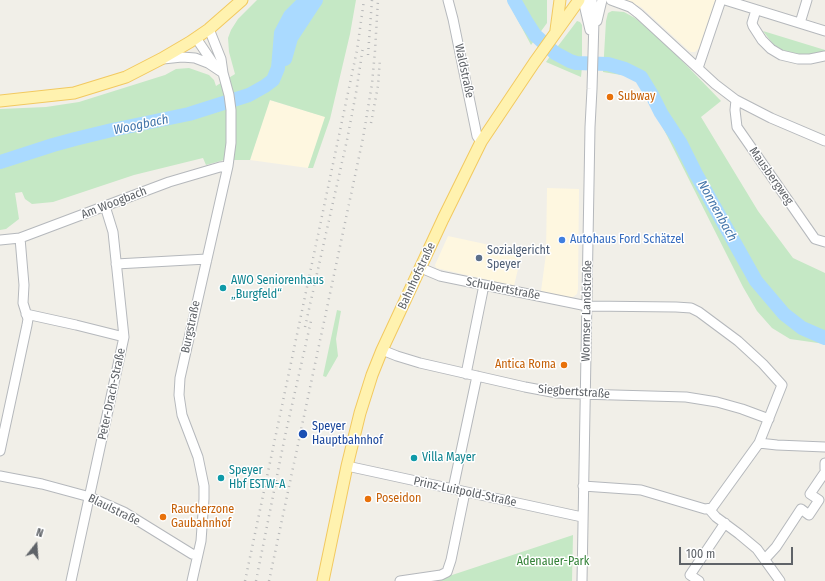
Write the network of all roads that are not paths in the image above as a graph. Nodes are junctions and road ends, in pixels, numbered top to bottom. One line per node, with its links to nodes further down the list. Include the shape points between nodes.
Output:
1 (242, 0): 14 (main road)
2 (448, 0): 26 (street, Waldstraße, via 477,136)
3 (560, 0): 16 (main road)
4 (579, 0): 16 (main road, Bahnhofstraße)
5 (584, 0): 18 (street, Wormser Landstraße)
6 (592, 0): 18 (street, Wormser Landstraße)
7 (602, 0): 18 (street)
8 (611, 0): 21 (street, via 640,14)
9 (720, 0): 21 (street)
10 (725, 0): 12 (street)
11 (807, 0): 13 (street)
12 (756, 10): 13 (street); 19 (street, via 752,23 758,35 771,49 781,55 798,59 810,60)
13 (800, 23): 15 (street)
14 (209, 29): 17 (main road); 22 (street, Burgstraße, via 221,59)
15 (825, 31)
16 (553, 35): 26 (main road, Bahnhofstraße)
17 (196, 38): 20 (main road); 22 (street, Burgstraße)
18 (592, 40): 36 (street, Wormser Landstraße)
19 (825, 56)
20 (161, 59): 22 (street, via 195,58); 24 (main road, via 126,77 74,93)
21 (698, 68): 23 (street)
22 (221, 73): 27 (street, Burgstraße, via 231,110)
23 (736, 100): 25 (street); 31 (street, Mausbergweg, via 737,127 815,239)
24 (0, 101)
25 (825, 141)
26 (481, 142): 34 (main road, Bahnhofstraße)
27 (228, 166): 28 (street, Am Woogbach, via 169,182); 32 (street, Burgstraße)
28 (105, 206): 29 (street, Am Woogbach); 33 (street, Peter-Drach-Straße, via 113,232)
29 (20, 238): 30 (street, Am Woogbach); 37 (street, via 23,303)
30 (0, 240)
31 (825, 242)
32 (207, 259): 33 (street); 57 (street, Burgstraße, via 180,378 182,414 198,457 204,486)
33 (116, 264): 38 (street, Peter-Drach-Straße)
34 (421, 268): 35 (street, Schubertstraße, via 440,276); 39 (main road, Bahnhofstraße)
35 (484, 285): 36 (street, Schubertstraße); 40 (street)
36 (587, 306): 42 (street, Wormser Landstraße); 43 (street, Schubertstraße, via 676,307 691,308 699,312 743,346 782,385)
37 (26, 314): 38 (street); 46 (street, via 27,325)
38 (124, 337): 53 (street, Peter-Drach-Straße)
39 (382, 350): 40 (street, Siegbertstraße, via 408,360); 47 (main road, Bahnhofstraße, via 367,390)
40 (466, 374): 41 (street, Siegbertstraße)
41 (477, 376): 42 (street, Siegbertstraße, via 546,391); 51 (street)
42 (586, 394): 43 (street, Siegbertstraße, via 686,397 717,402); 50 (street, Wormser Landstraße)
43 (768, 419): 44 (street)
44 (758, 443): 45 (street); 54 (street, via 715,505)
45 (825, 447)
46 (0, 451)
47 (347, 466): 51 (street, Prinz-Luitpold-Straße); 61 (main road, Bahnhofstraße)
48 (825, 467): 58 (street, via 810,494 819,500 809,515 801,509)
49 (0, 476): 53 (street, Blaulstraße)
50 (583, 486): 54 (street, via 641,490); 55 (street, Wormser Landstraße)
51 (453, 489): 52 (street, Prinz-Luitpold-Straße)
52 (465, 492): 55 (street, Prinz-Luitpold-Straße); 62 (street, via 447,572)
53 (90, 497): 57 (street, Blaulstraße, via 124,512); 59 (street, Peter-Drach-Straße)
54 (709, 509): 56 (street, via 716,518)
55 (582, 518): 63 (street, Wormser Landstraße)
56 (725, 523): 58 (street, via 752,544); 64 (street, via 690,575)
57 (198, 556): 60 (street, Burgstraße)
58 (765, 559): 65 (street)
59 (71, 581)
60 (192, 581)
61 (323, 581)
62 (400, 581)
63 (582, 581)
64 (699, 581)
65 (780, 581)

